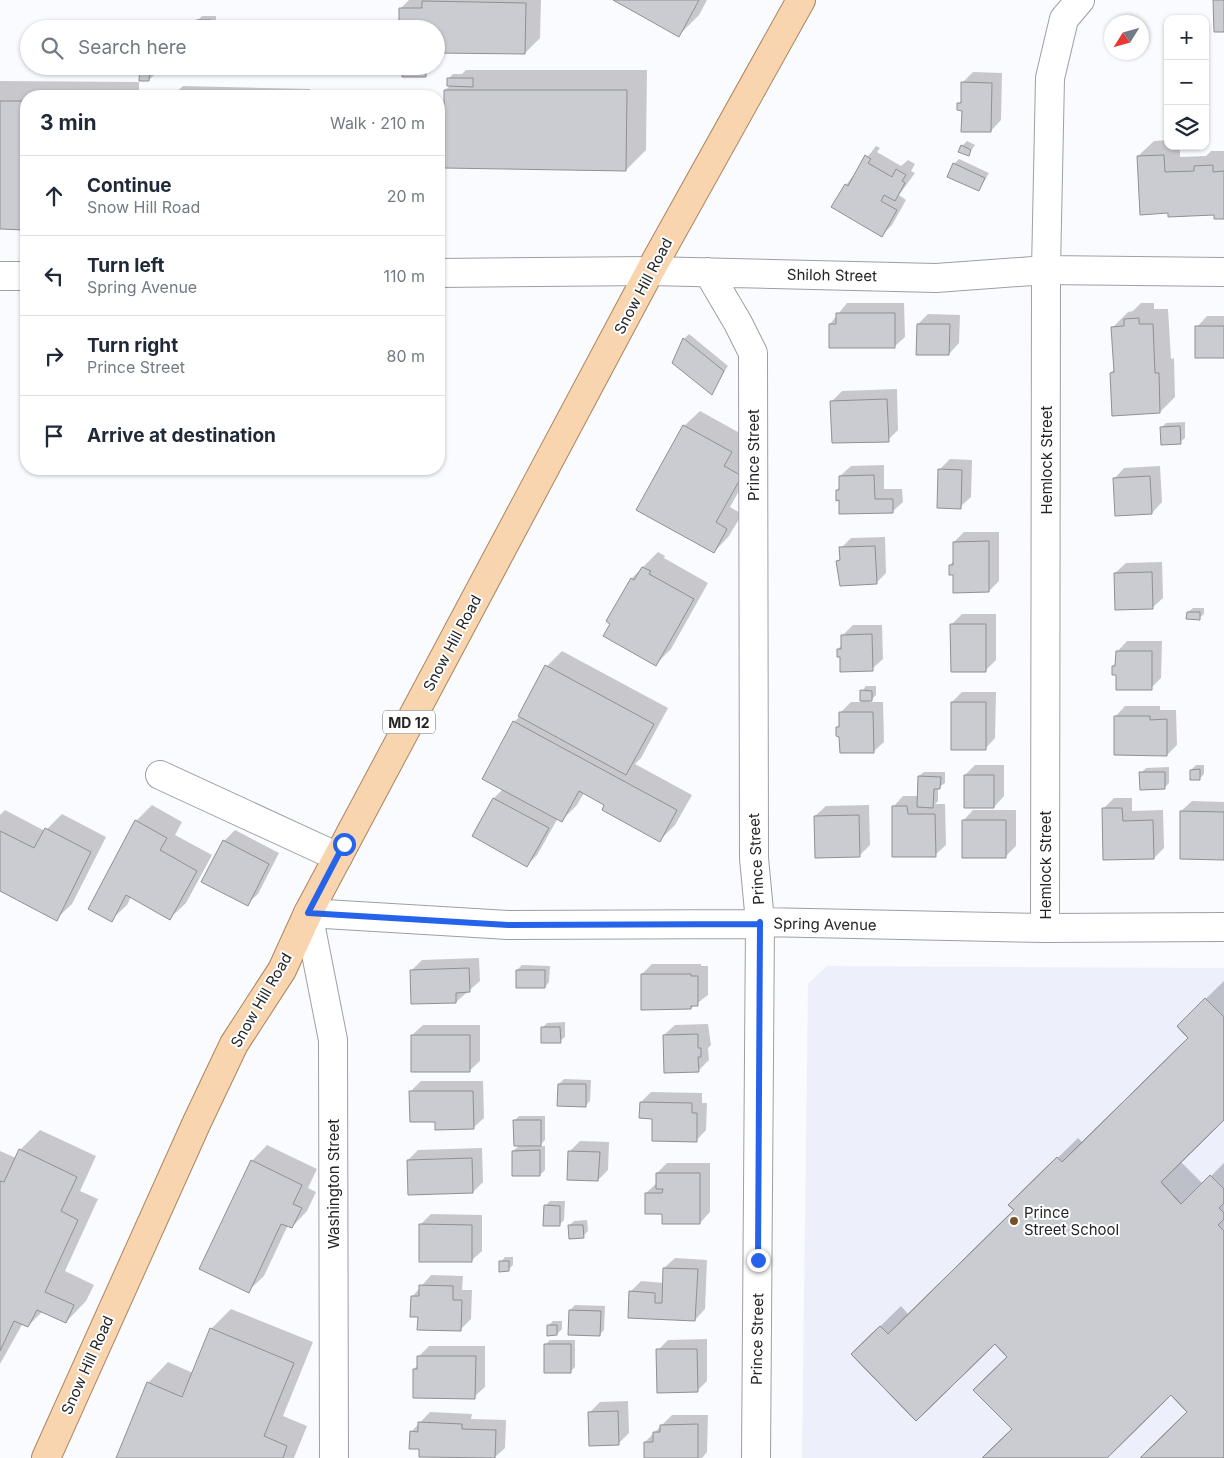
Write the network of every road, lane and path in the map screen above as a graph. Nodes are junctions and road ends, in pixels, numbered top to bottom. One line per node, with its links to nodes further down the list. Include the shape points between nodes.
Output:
1 (801, 0): 4 (main road, Snow Hill Road / MD 12)
2 (1080, 0): 3 (street, Hemlock Street, via 1064,19 1050,78)
3 (1046, 270): 5 (street, Shiloh Street, via 936,278); 6 (street, Shiloh Street); 15 (street, Hemlock Street)
4 (650, 271): 5 (street, Shiloh Street); 7 (street, Shiloh Street); 11 (main road, Snow Hill Road / MD 12)
5 (708, 272): 13 (street, Prince Street, via 753,353 754,858)
6 (1224, 272)
7 (445, 273)
8 (0, 276): 9 (street)
9 (20, 276)
10 (160, 775): 11 (street)
11 (338, 857): 12 (main road, Snow Hill Road / MD 12)
12 (308, 913): 13 (street, Spring Avenue, via 508,925); 16 (main road, Snow Hill Road / MD 12, via 282,970 234,1044 196,1122); 17 (street, Washington Street, via 333,1040)
13 (760, 922): 15 (street, Spring Avenue); 18 (street, Prince Street)
14 (1224, 927): 15 (street, Spring Avenue)
15 (1046, 928)
16 (46, 1458)
17 (334, 1458)
18 (756, 1458)

